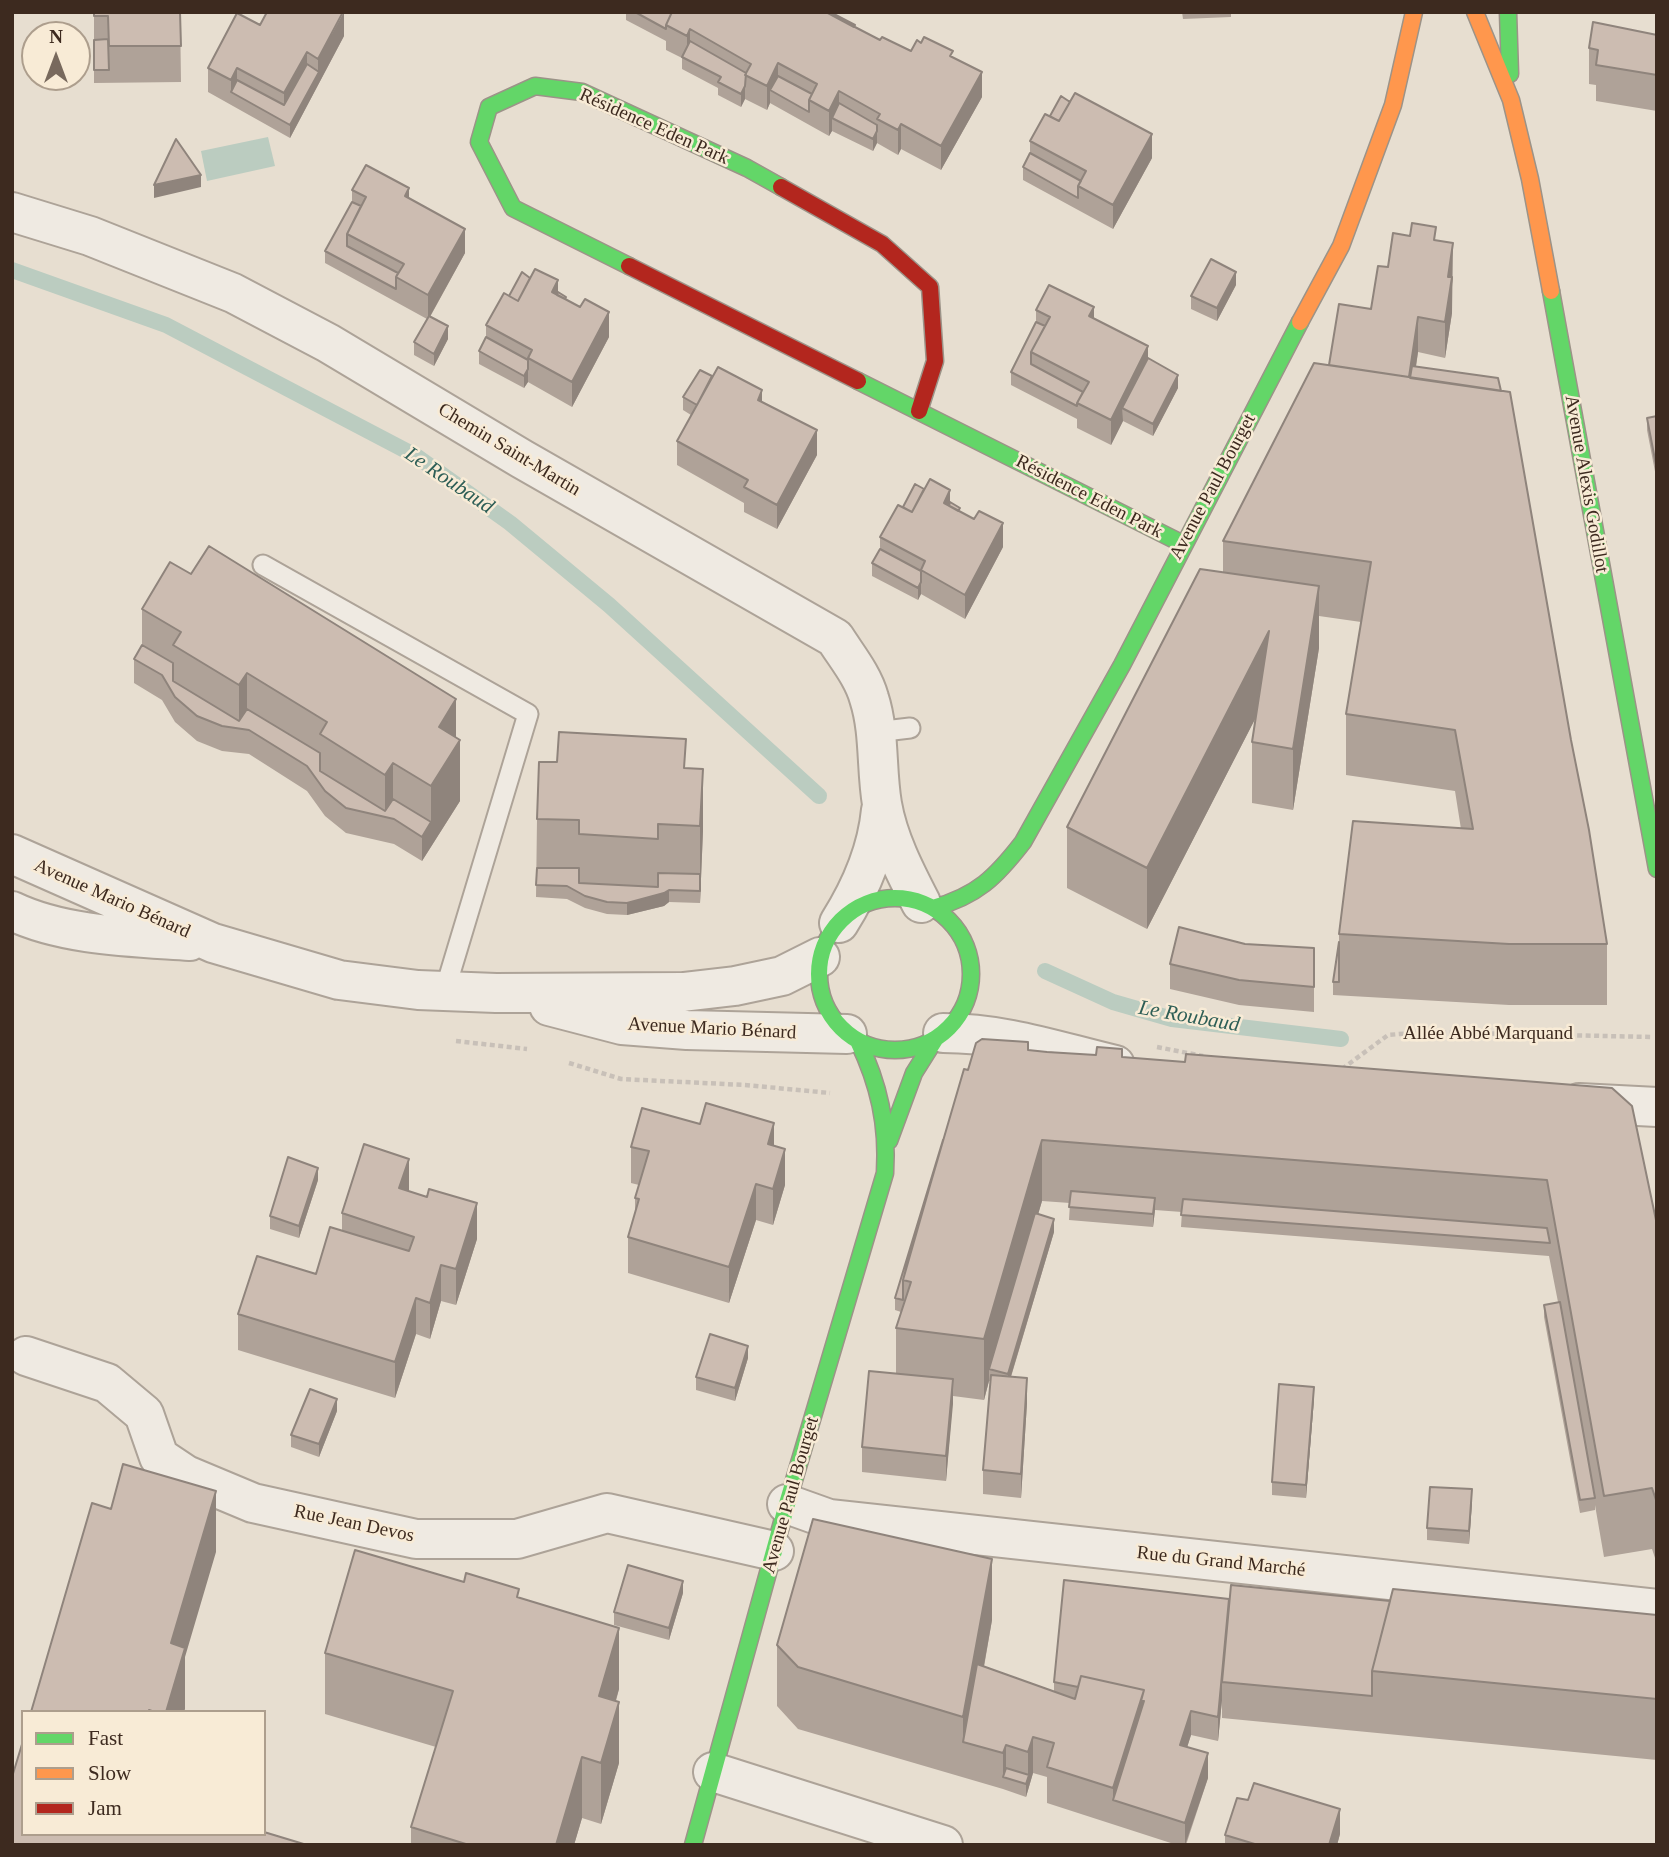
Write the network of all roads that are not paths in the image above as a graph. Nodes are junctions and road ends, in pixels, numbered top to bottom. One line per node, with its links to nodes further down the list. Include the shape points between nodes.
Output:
1 (1414, 12): 7 (street, Avenue Paul Bourget, via 1393,105 1341,246)
2 (1475, 12): 4 (street, Avenue Alexis Godillot)
3 (1508, 12): 4 (street, Avenue Alexis Godillot)
4 (1511, 100): 11 (street, Avenue Alexis Godillot, via 1533,192)
5 (12, 212): 9 (street, Chemin Saint-Martin, via 90,236 233,293 328,343 835,638 893,730)
6 (919, 411): 6 (street, Résidence Eden Park, via 513,208 479,142 489,107 535,86 582,92 747,168 882,244 930,288 935,361); 7 (street, Résidence Eden Park)
7 (1183, 544): 12 (street, Avenue Paul Bourget, via 1122,665 1008,864 975,893 948,905)
8 (263, 565): 17 (lane, via 528,714)
9 (882, 804): 12 (street, Chemin Saint-Martin, via 896,851); 14 (street, Chemin Saint-Martin, via 868,868)
10 (12, 854): 15 (street, Avenue Mario Bénard)
11 (1657, 869)
12 (927, 906): 14 (street, via 900,898 877,901 856,909); 19 (street, via 951,922 970,962 965,1003)
13 (12, 911): 15 (street, Avenue Mario Bénard, via 101,935)
14 (839, 923): 16 (street)
15 (213, 943): 17 (street, Avenue Mario Bénard, via 339,980)
16 (820, 957): 18 (street, Avenue Mario Bénard, via 782,976 683,992); 20 (street, via 823,999 833,1018)
17 (444, 990): 18 (street, Avenue Mario Bénard)
18 (496, 993): 20 (street, Avenue Mario Bénard, via 622,1025)
19 (940, 1036): 20 (street, via 898,1050 877,1048); 21 (street, via 974,1033 1012,1038); 24 (street, Avenue Paul Bourget, via 914,1073)
20 (853, 1037): 24 (street, Avenue Paul Bourget, via 874,1072)
21 (1147, 1073)
22 (1538, 1101): 23 (street)
23 (1657, 1107)
24 (887, 1146): 26 (street, Avenue Paul Bourget, via 885,1174)
25 (26, 1356): 27 (street, Rue Jean Devos, via 107,1383 144,1414 159,1457 186,1475 253,1503 416,1539 517,1539 607,1513)
26 (787, 1504): 27 (street, Avenue Paul Bourget); 28 (street, Rue du Grand Marché, via 829,1519)
27 (774, 1551): 29 (street, Avenue Paul Bourget)
28 (1657, 1609)
29 (713, 1772): 30 (street, Avenue Paul Bourget); 31 (street)
30 (693, 1845)
31 (943, 1845)

